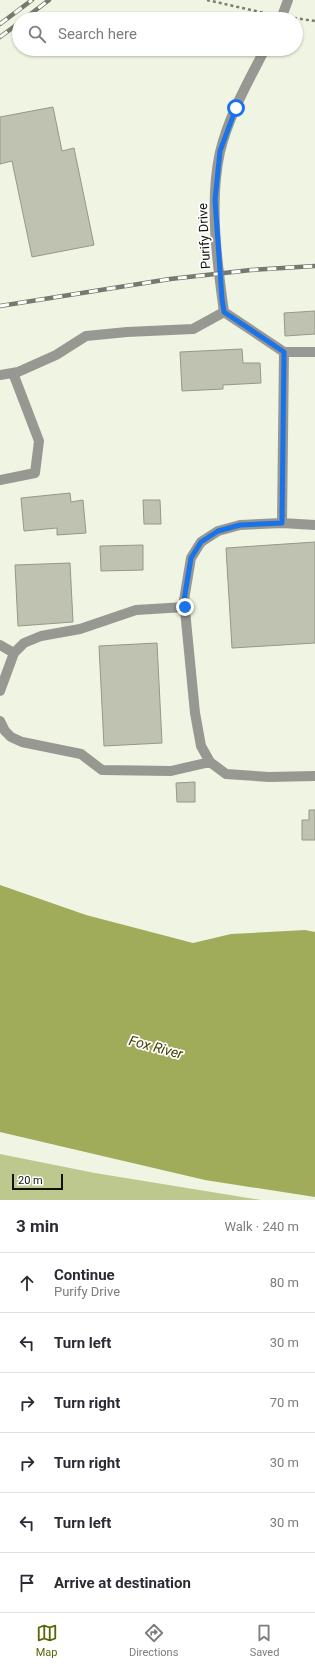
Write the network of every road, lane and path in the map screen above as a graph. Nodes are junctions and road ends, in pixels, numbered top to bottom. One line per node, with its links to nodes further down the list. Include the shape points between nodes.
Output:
1 (207, 0): 3 (path)
2 (288, 0): 4 (street)
3 (257, 12)
4 (284, 12)
5 (303, 19): 6 (path)
6 (315, 20)
7 (262, 56): 8 (street, Purify Drive, via 236,108 220,151 215,200)
8 (224, 312): 9 (street); 11 (street, via 193,329 86,336 56,355)
9 (284, 352): 10 (street); 14 (street)
10 (315, 352)
11 (13, 373): 12 (street); 13 (street, via 39,441 34,473)
12 (0, 375)
13 (0, 480)
14 (282, 523): 15 (street); 16 (street, via 240,525 218,531 201,542 191,558)
15 (315, 525)
16 (185, 607): 18 (street, via 136,610 80,628 41,636 24,643); 21 (street, via 195,713 201,746)
17 (0, 645): 18 (street)
18 (14, 653): 19 (street)
19 (0, 691)
20 (0, 723): 21 (street, via 11,737 22,742 81,754 102,770 171,771)
21 (210, 762): 22 (street, via 226,774)
22 (315, 776)

